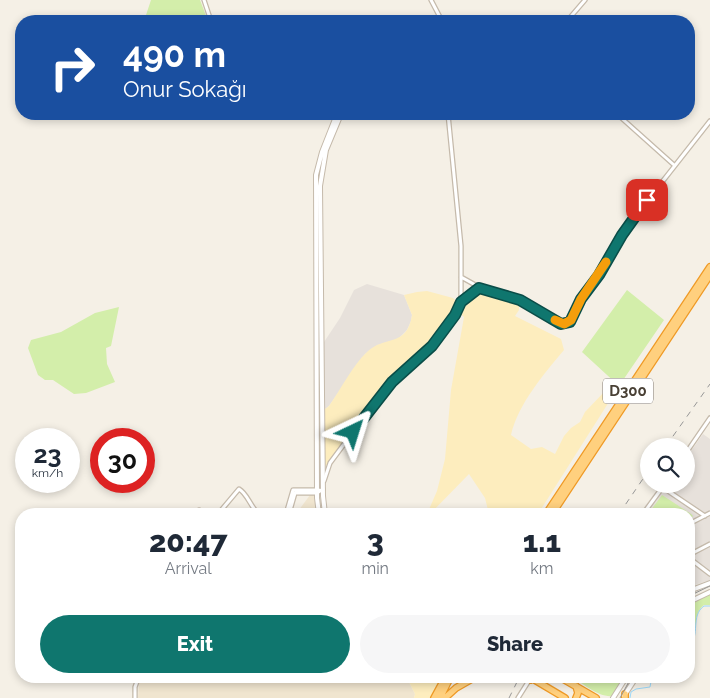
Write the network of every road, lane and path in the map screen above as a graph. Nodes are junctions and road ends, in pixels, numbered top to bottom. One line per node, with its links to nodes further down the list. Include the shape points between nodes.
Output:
1 (204, 0): 4 (street)
2 (431, 0): 5 (street)
3 (585, 0): 6 (street)
4 (209, 15)
5 (439, 15)
6 (572, 15)
7 (334, 120): 21 (street, via 316,175)
8 (338, 120): 20 (street, via 326,150 320,186)
9 (449, 120): 15 (street)
10 (623, 120): 12 (street)
11 (710, 121): 12 (street)
12 (674, 164): 16 (street, via 622,235 569,323 560,323 514,297)
13 (710, 267): 29 (highway, D300)
14 (710, 275): 30 (highway, D300)
15 (461, 277): 16 (street); 17 (street)
16 (479, 288): 17 (street)
17 (461, 302): 20 (street, via 432,346 392,382 330,463)
18 (710, 418): 19 (street)
19 (695, 439)
20 (323, 490): 21 (street); 28 (street)
21 (317, 492): 26 (street, via 292,490); 27 (street)
22 (658, 493): 31 (street)
23 (673, 493): 32 (street)
24 (223, 508): 25 (street, via 239,489)
25 (252, 508)
26 (288, 508)
27 (318, 508)
28 (324, 508)
29 (550, 508)
30 (556, 508)
31 (647, 508)
32 (694, 508)
33 (695, 509): 35 (street)
34 (710, 514): 35 (street)
35 (705, 516): 36 (street)
36 (695, 521)
37 (710, 544): 38 (street)
38 (695, 553)
39 (695, 562): 40 (street)
40 (710, 573)
41 (710, 583): 42 (street)
42 (695, 588)
43 (710, 592): 44 (street)
44 (695, 599)
45 (136, 683): 56 (street)
46 (442, 683): 57 (highway)
47 (448, 683): 58 (highway)
48 (465, 683): 59 (highway)
49 (526, 683): 60 (street)
50 (539, 683): 61 (highway)
51 (571, 683): 54 (highway)
52 (622, 683): 64 (street)
53 (633, 683): 55 (street)
54 (576, 686): 62 (highway); 63 (highway)
55 (624, 697)
56 (134, 698)
57 (434, 698)
58 (440, 698)
59 (445, 698)
60 (518, 698)
61 (565, 698)
62 (576, 698)
63 (596, 698)
64 (613, 698)

